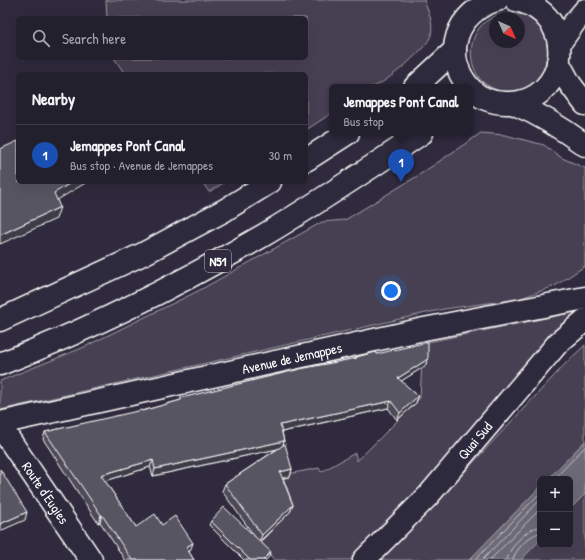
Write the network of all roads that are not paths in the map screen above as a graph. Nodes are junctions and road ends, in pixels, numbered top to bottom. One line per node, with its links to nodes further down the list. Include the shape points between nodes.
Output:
1 (498, 0): 4 (main road, via 477,9 468,17 458,32)
2 (516, 0): 5 (main road, via 536,7 545,15 552,24)
3 (585, 10): 5 (main road, via 574,23)
4 (454, 50): 6 (main road); 7 (main road, via 457,68)
5 (559, 53): 9 (main road, via 554,76 543,90 529,100); 10 (main road, via 570,84)
6 (418, 84)
7 (466, 84)
8 (473, 94): 9 (main road, via 499,103)
9 (515, 104): 13 (main road, via 539,114)
10 (585, 104)
11 (343, 136): 14 (main road)
12 (418, 136): 19 (main road, N51, via 265,235 201,271 105,319)
13 (585, 146)
14 (308, 159)
15 (267, 184): 17 (main road, via 225,210 143,254)
16 (585, 298): 20 (main road, Avenue de Jemappes, via 424,329)
17 (0, 320)
18 (585, 320): 22 (main road, Quai Sud, via 558,343 428,496)
19 (0, 364)
20 (0, 424): 21 (main road, Route d'Eugies)
21 (91, 560)
22 (364, 560)

